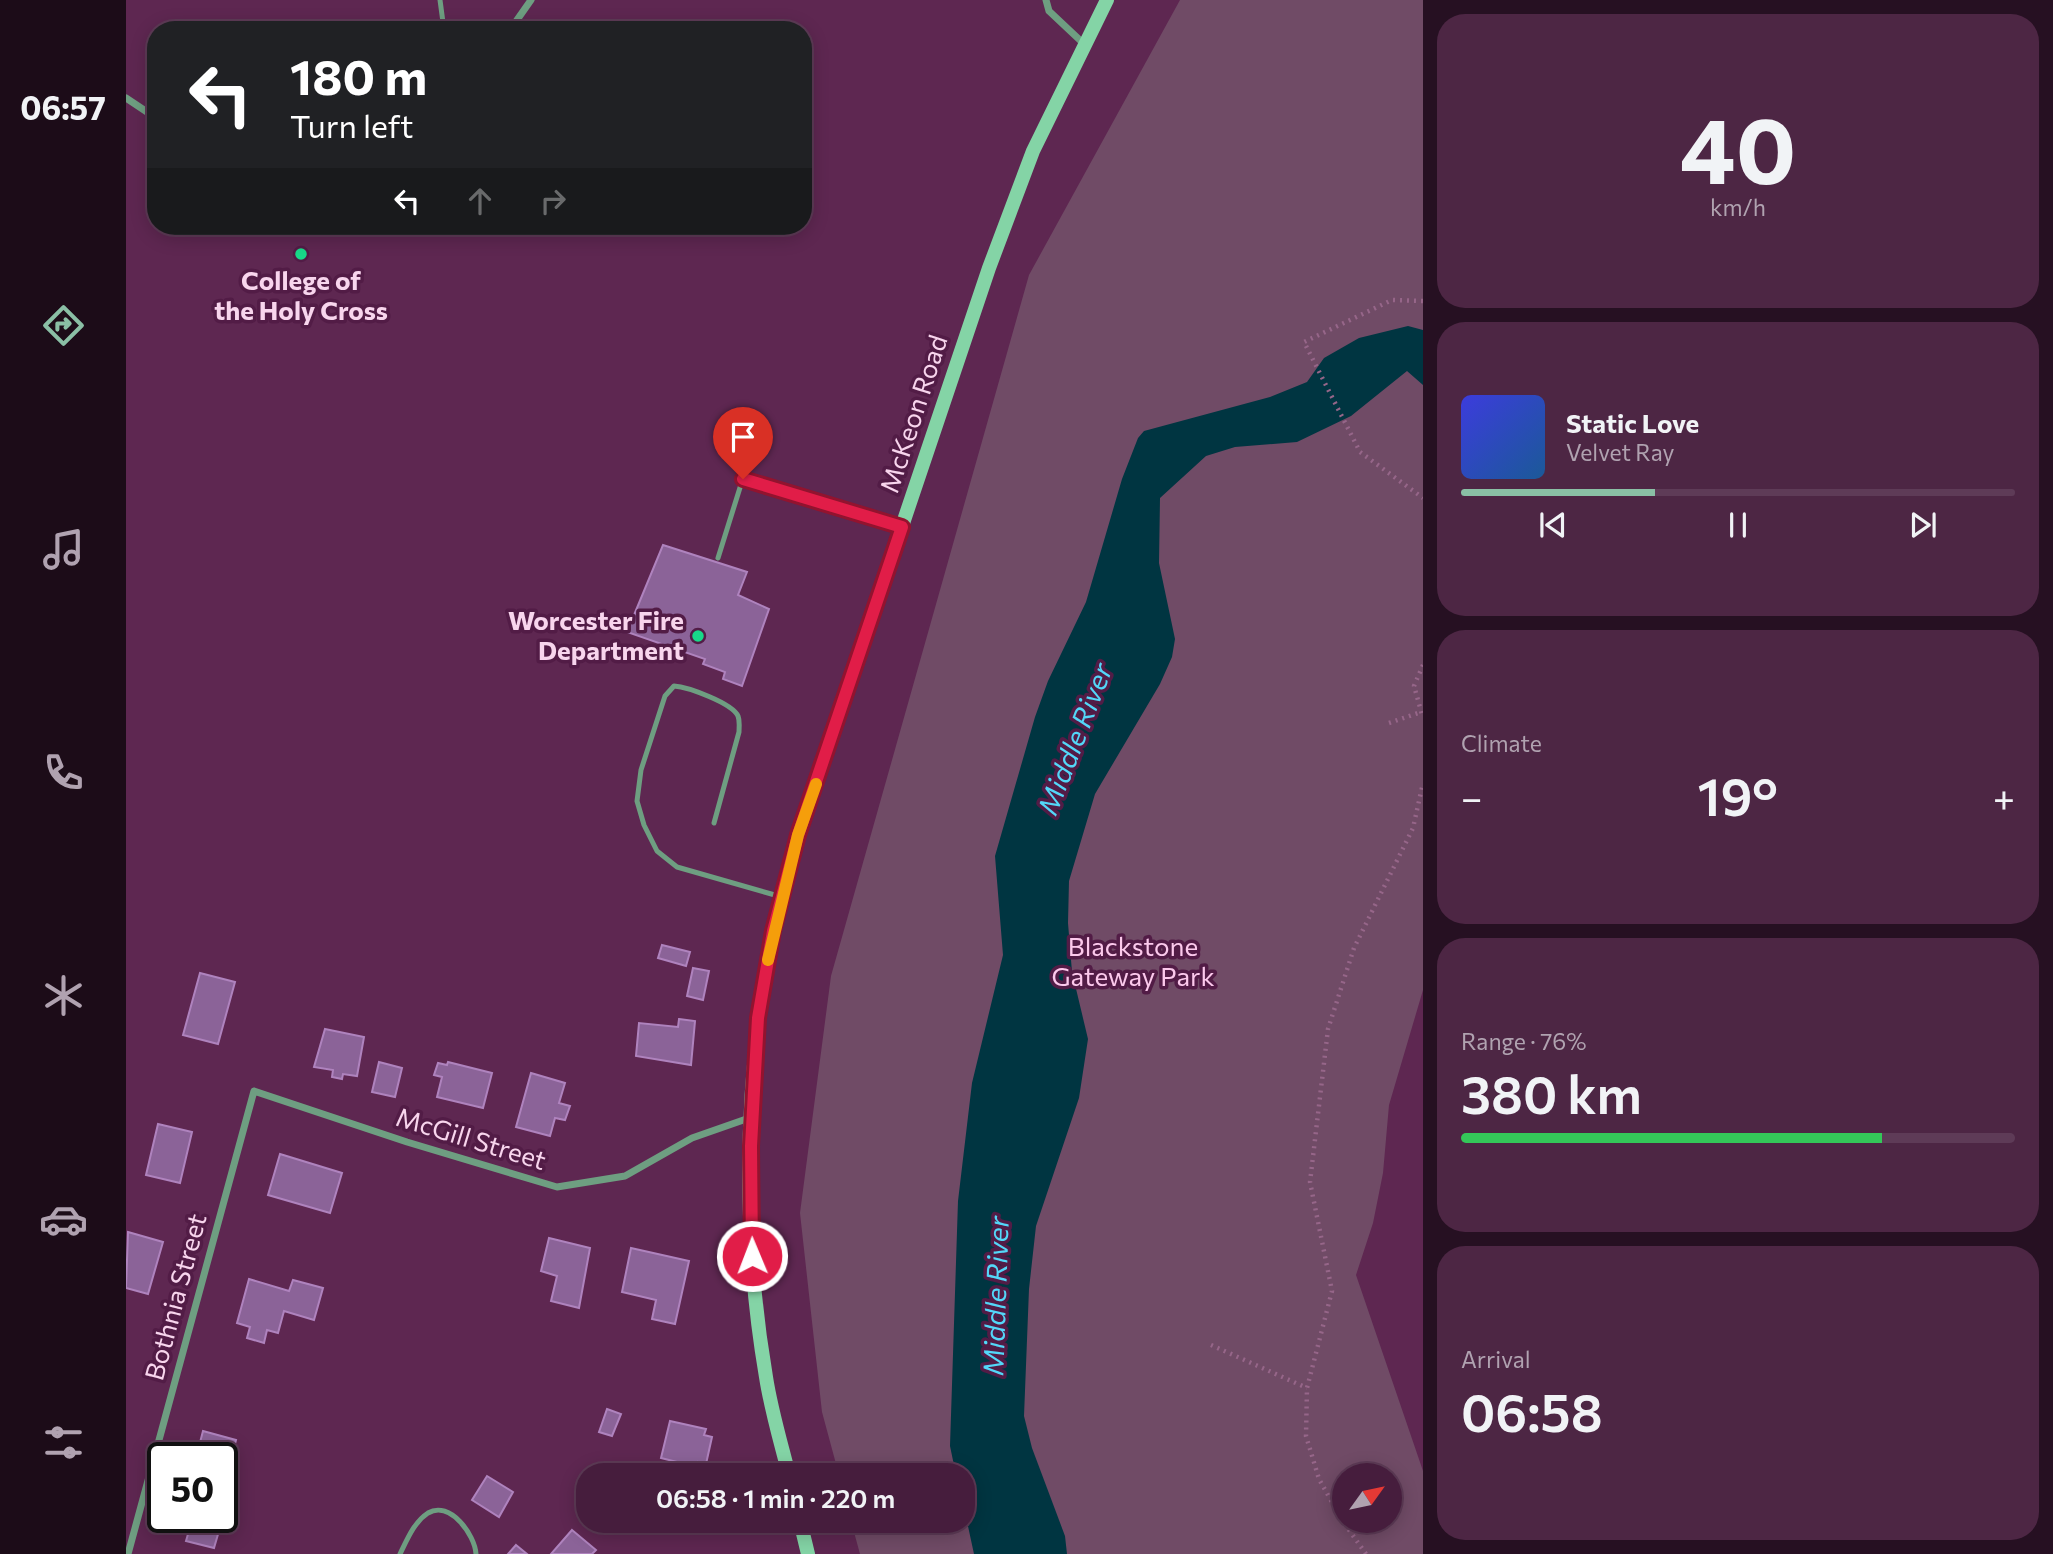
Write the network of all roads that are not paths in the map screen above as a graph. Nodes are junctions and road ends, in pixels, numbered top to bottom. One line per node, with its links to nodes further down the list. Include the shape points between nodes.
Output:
1 (440, 0): 5 (lane)
2 (531, 0): 6 (street)
3 (1046, 0): 7 (street, via 1049,11)
4 (1107, 0): 7 (main road, McKeon Road)
5 (443, 21)
6 (516, 21)
7 (1083, 43): 12 (main road, McKeon Road, via 1010,210)
8 (126, 98): 9 (street)
9 (147, 112)
10 (758, 430): 11 (lane)
11 (743, 479): 12 (lane); 13 (lane)
12 (902, 527): 15 (main road, McKeon Road, via 798,835)
13 (718, 558)
14 (714, 823): 15 (lane, via 740,718 733,708 674,686 665,696 641,770 637,801 644,825 657,850 677,867)
15 (782, 897): 17 (main road, McKeon Road, via 758,1018)
16 (254, 1091): 17 (street, McGill Street, via 557,1187 625,1176 692,1138); 20 (street, Bothnia Street)
17 (752, 1117): 18 (main road, McKeon Road, via 752,1256 766,1378)
18 (786, 1463)
19 (803, 1533): 23 (main road)
20 (128, 1554)
21 (400, 1554): 22 (lane, via 415,1525 439,1510 464,1527)
22 (476, 1554)
23 (808, 1554)

